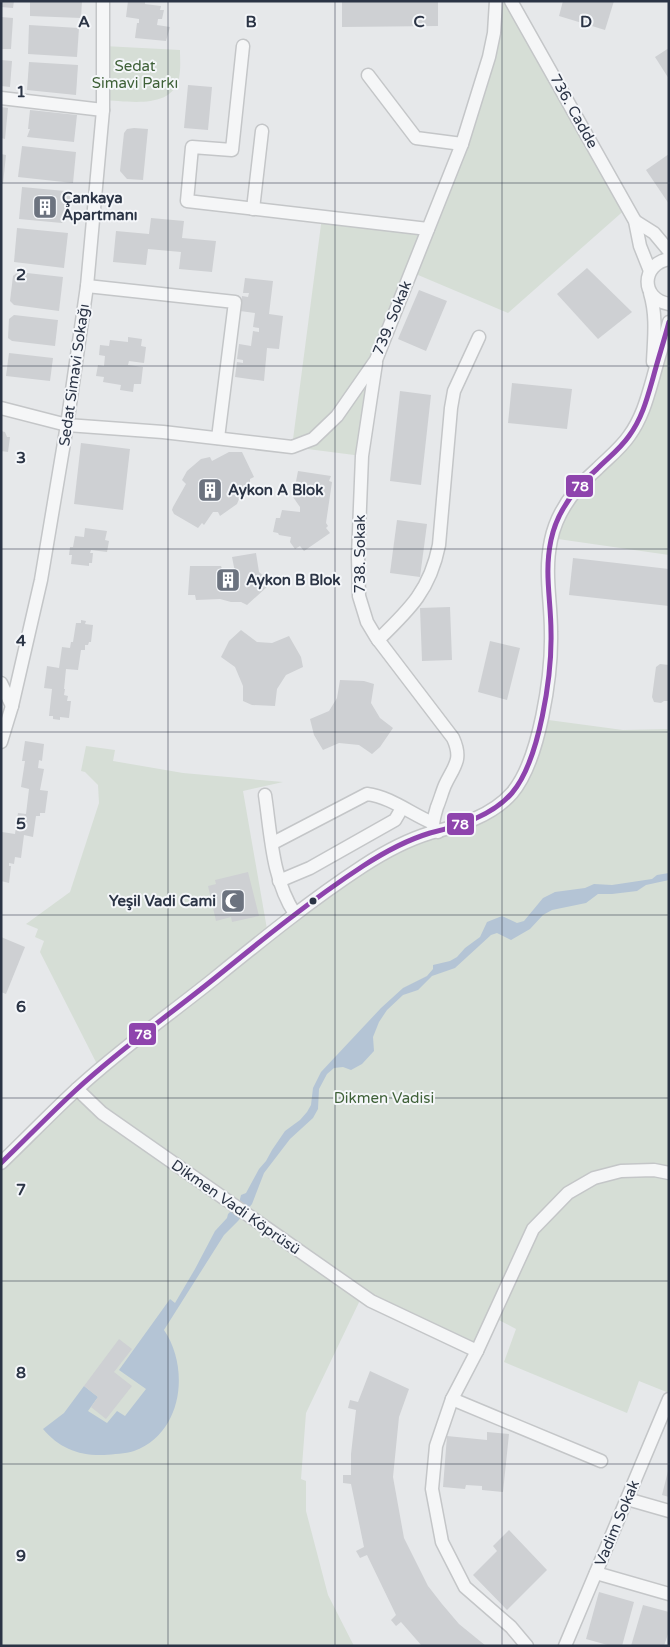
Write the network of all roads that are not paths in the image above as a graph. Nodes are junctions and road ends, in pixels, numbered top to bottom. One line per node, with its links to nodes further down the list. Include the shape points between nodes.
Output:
1 (103, 1): 7 (street, Sedat Simavi Sokağı)
2 (496, 1): 9 (street, 739. Sokak, via 489,57)
3 (511, 1): 11 (street, 736. Cadde)
4 (243, 46): 10 (street, via 232,150 192,147 187,201)
5 (368, 75): 9 (street, via 416,138)
6 (1, 98): 7 (street)
7 (103, 110): 16 (street, Sedat Simavi Sokağı)
8 (262, 131): 10 (street)
9 (462, 144): 12 (street, 739. Sokak)
10 (253, 208): 12 (street)
11 (635, 221): 13 (street, 736. Cadde, via 654,233); 15 (street, 736. Cadde)
12 (428, 229): 21 (street, 739. Sokak)
13 (669, 251)
14 (669, 259): 15 (street, via 661,260)
15 (650, 271): 17 (street)
16 (87, 286): 24 (street, Sedat Simavi Sokağı); 25 (street, via 235,302)
17 (650, 293): 18 (street); 22 (street, via 655,317)
18 (669, 304)
19 (669, 322): 22 (street)
20 (479, 337): 26 (street, via 454,391 435,564 427,584 407,612)
21 (376, 360): 25 (street, 739. Sokak, via 337,416 303,444 292,447); 26 (street, 738. Sokak, via 362,456 358,577 362,609)
22 (654, 375): 32 (street, via 648,400 629,437 580,485 555,523 546,566 551,657 541,720 528,767 512,792 493,809 472,819)
23 (1, 408): 24 (street, 739. Sokak)
24 (67, 425): 25 (street, 739. Sokak); 28 (street, Sedat Simavi Sokağı, via 41,580)
25 (218, 438)
26 (378, 640): 32 (street, 738. Sokak, via 456,744 458,759 445,785)
27 (1, 683): 28 (street)
28 (12, 706): 29 (street, Sedat Simavi Sokağı)
29 (1, 742)
30 (265, 795): 33 (street)
31 (402, 808): 32 (street); 33 (street, via 380,796 367,794); 34 (street, via 395,820 310,868)
32 (435, 827): 35 (street, via 430,833 365,865)
33 (273, 843): 34 (street)
34 (279, 881): 35 (street)
35 (295, 914): 36 (street)
36 (77, 1089): 37 (street); 39 (street, Dikmen Vadi Köprüsü, via 102,1113 371,1302)
37 (1, 1163)
38 (669, 1173): 39 (street, via 621,1171 594,1178 568,1192 533,1229)
39 (477, 1351): 40 (street)
40 (452, 1399): 43 (street); 48 (street, via 436,1446 432,1489 442,1542 465,1587 511,1627)
41 (669, 1399): 42 (street, Vadim Sokak)
42 (664, 1425): 44 (street, Vadim Sokak)
43 (601, 1461)
44 (627, 1499): 45 (street); 46 (street, Vadim Sokak)
45 (669, 1511)
46 (596, 1573): 47 (street); 49 (street, Vadim Sokak)
47 (669, 1594)
48 (527, 1646)
49 (565, 1646)

